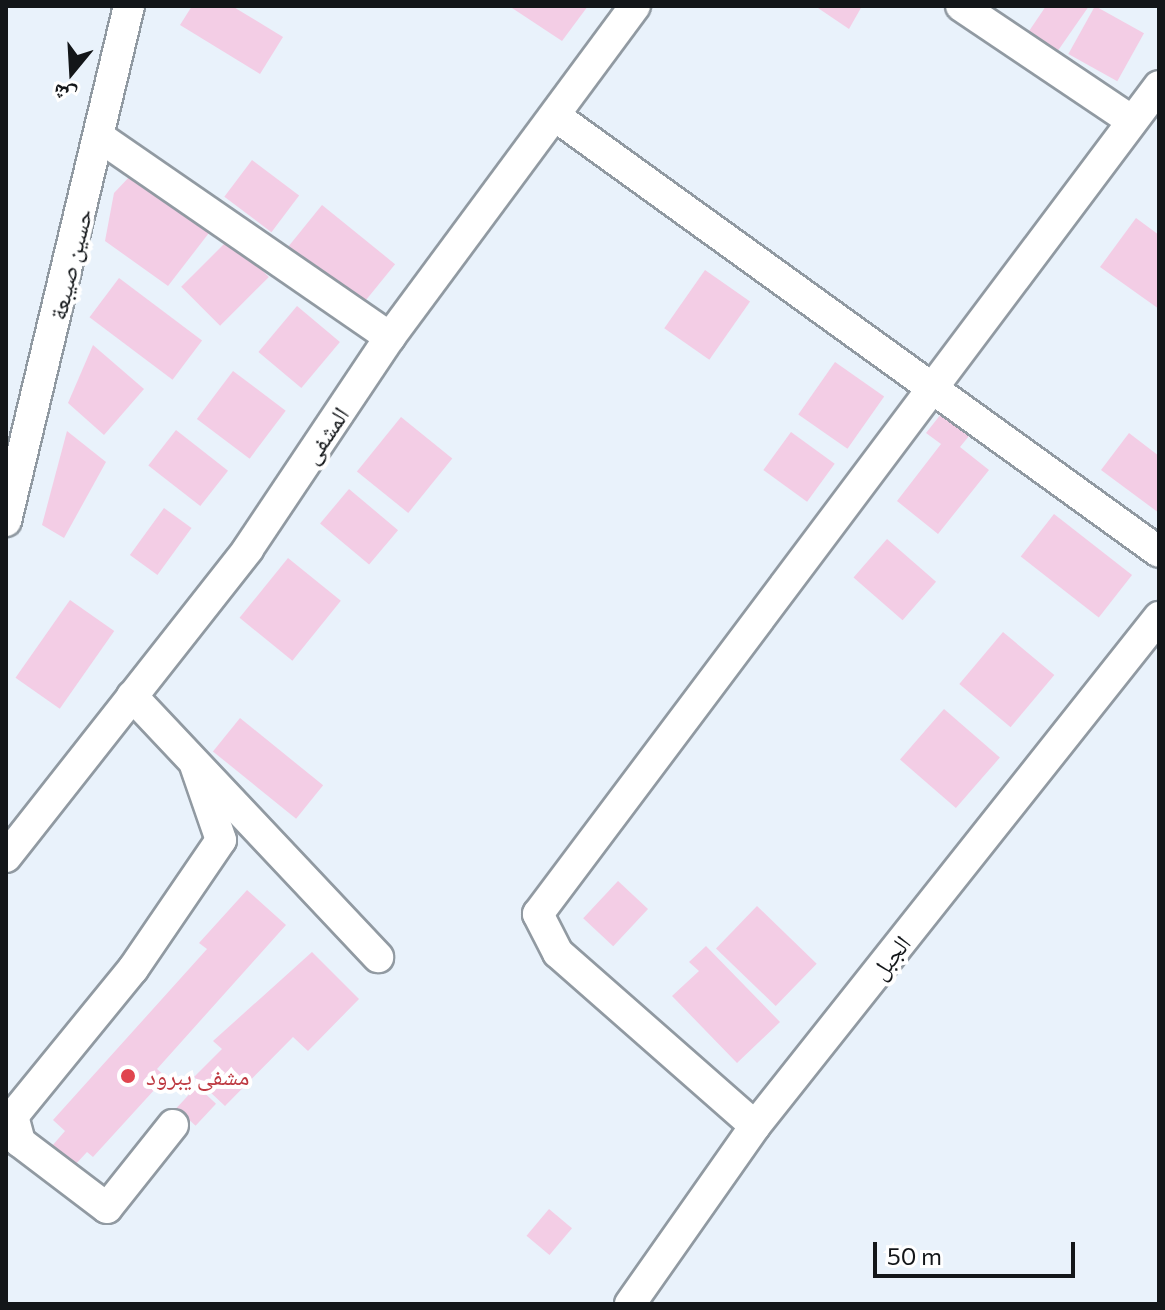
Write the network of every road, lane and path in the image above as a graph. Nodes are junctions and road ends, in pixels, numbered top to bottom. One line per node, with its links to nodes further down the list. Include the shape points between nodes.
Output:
1 (129, 6): 7 (street, حسين صيبعة)
2 (635, 6): 5 (street, المشفى)
3 (961, 6): 6 (street)
4 (1159, 86): 6 (street)
5 (558, 118): 8 (street, المشفى); 9 (street)
6 (1132, 121): 9 (street)
7 (101, 138): 8 (street); 10 (street, حسين صيبعة)
8 (390, 337): 13 (street, المشفى, via 248,549)
9 (934, 394): 11 (street); 18 (street, via 616,813 567,866 538,914 558,953)
10 (6, 521)
11 (1159, 552)
12 (1159, 617): 18 (street, الجبل)
13 (132, 696): 14 (street); 15 (street, المشفى)
14 (195, 765): 16 (street); 19 (street, via 221,840 133,969 13,1116)
15 (6, 857)
16 (378, 957)
17 (173, 1125): 19 (street, via 107,1208)
18 (755, 1126): 20 (street, الجبل)
19 (13, 1137)
20 (630, 1304)

